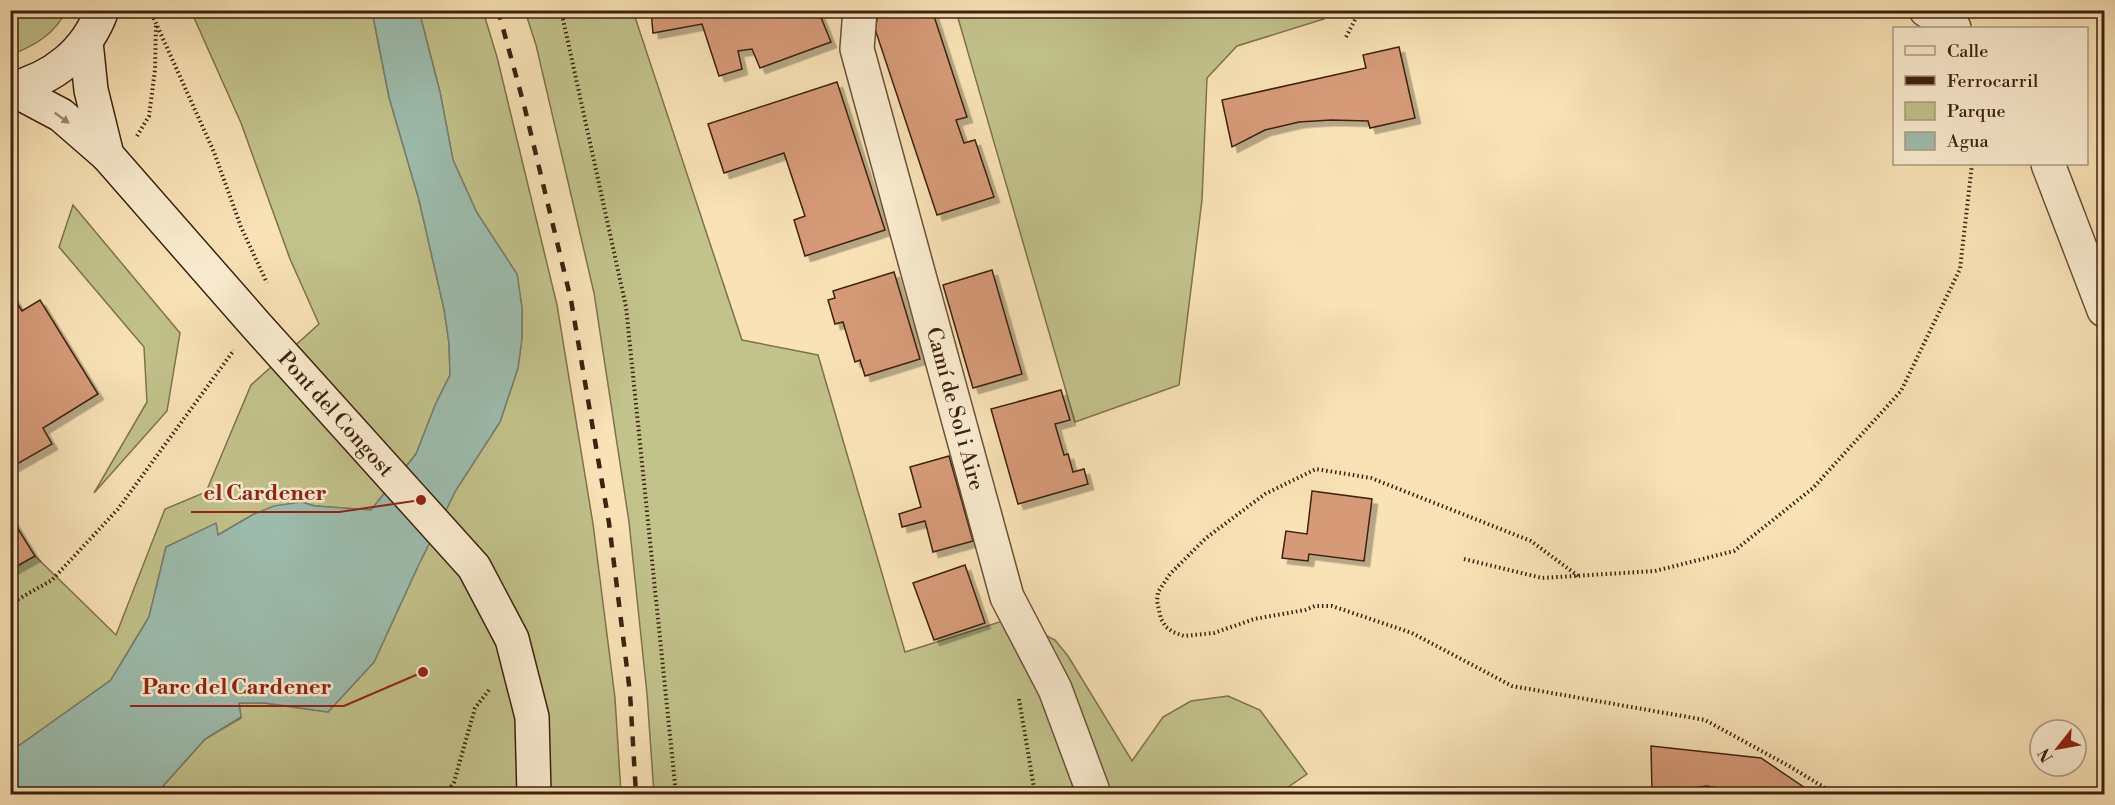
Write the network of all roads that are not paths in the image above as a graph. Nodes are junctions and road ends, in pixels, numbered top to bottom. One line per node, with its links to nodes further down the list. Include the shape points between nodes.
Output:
1 (102, 10): 5 (street)
2 (860, 10): 11 (street, Camí de Sol i Aire, via 857,49 1007,597 1055,690)
3 (1926, 10): 4 (street)
4 (1952, 27)
5 (86, 42): 6 (street, via 58,69); 7 (street, via 91,90)
6 (11, 89): 7 (street, Pont del Congost, one-way to 7)
7 (121, 148): 10 (street, Pont del Congost, via 134,186 255,342 474,567 512,639 532,717)
8 (2048, 165): 9 (street)
9 (2104, 310)
10 (534, 795)
11 (1094, 795)

